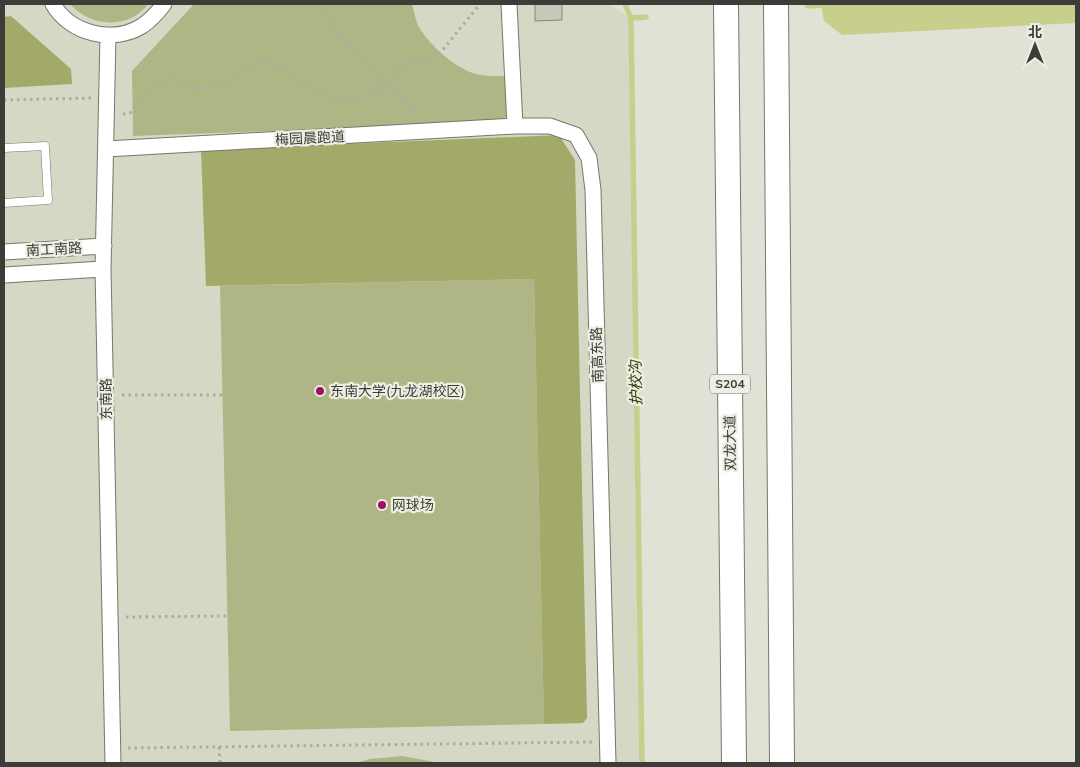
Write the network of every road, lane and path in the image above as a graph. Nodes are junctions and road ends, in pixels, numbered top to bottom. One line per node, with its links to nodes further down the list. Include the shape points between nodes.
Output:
1 (53, 4): 8 (street, via 65,19 78,28)
2 (164, 4): 8 (street, via 142,26)
3 (321, 4): 9 (path, via 339,32)
4 (480, 4): 9 (path, via 441,52 431,60 402,66)
5 (509, 4): 13 (street)
6 (726, 4): 32 (main road, 双龙大道 / S204)
7 (776, 4): 33 (main road)
8 (108, 36): 10 (street, 东南路)
9 (388, 86): 12 (path, via 369,96 327,97 272,63 252,64 222,84 209,88 191,88 178,80 167,79 157,84 130,113); 14 (path)
10 (106, 98): 11 (path); 12 (street, 东南路)
11 (4, 100)
12 (106, 115): 16 (street, 东南路)
13 (515, 126): 14 (street, 梅园晨跑道); 26 (street, 南高东路, via 550,126 576,135 589,158 593,190)
14 (437, 131): 16 (street, 梅园晨跑道)
15 (4, 148): 17 (lane, via 45,146 48,200)
16 (106, 149): 18 (street, 东南路)
17 (4, 203)
18 (104, 246): 19 (street, 南工南路); 20 (street, 东南路)
19 (4, 252)
20 (103, 269): 21 (street, 南工南路); 23 (street, 东南路)
21 (4, 275)
22 (222, 394): 23 (path)
23 (106, 395): 25 (street, 东南路)
24 (228, 616): 25 (path)
25 (110, 617): 28 (street, 东南路)
26 (608, 742): 27 (path); 31 (street, 南高东路)
27 (220, 746): 28 (path); 30 (path)
28 (113, 748): 29 (street, 东南路)
29 (113, 763)
30 (220, 763)
31 (608, 763)
32 (734, 763)
33 (782, 763)

